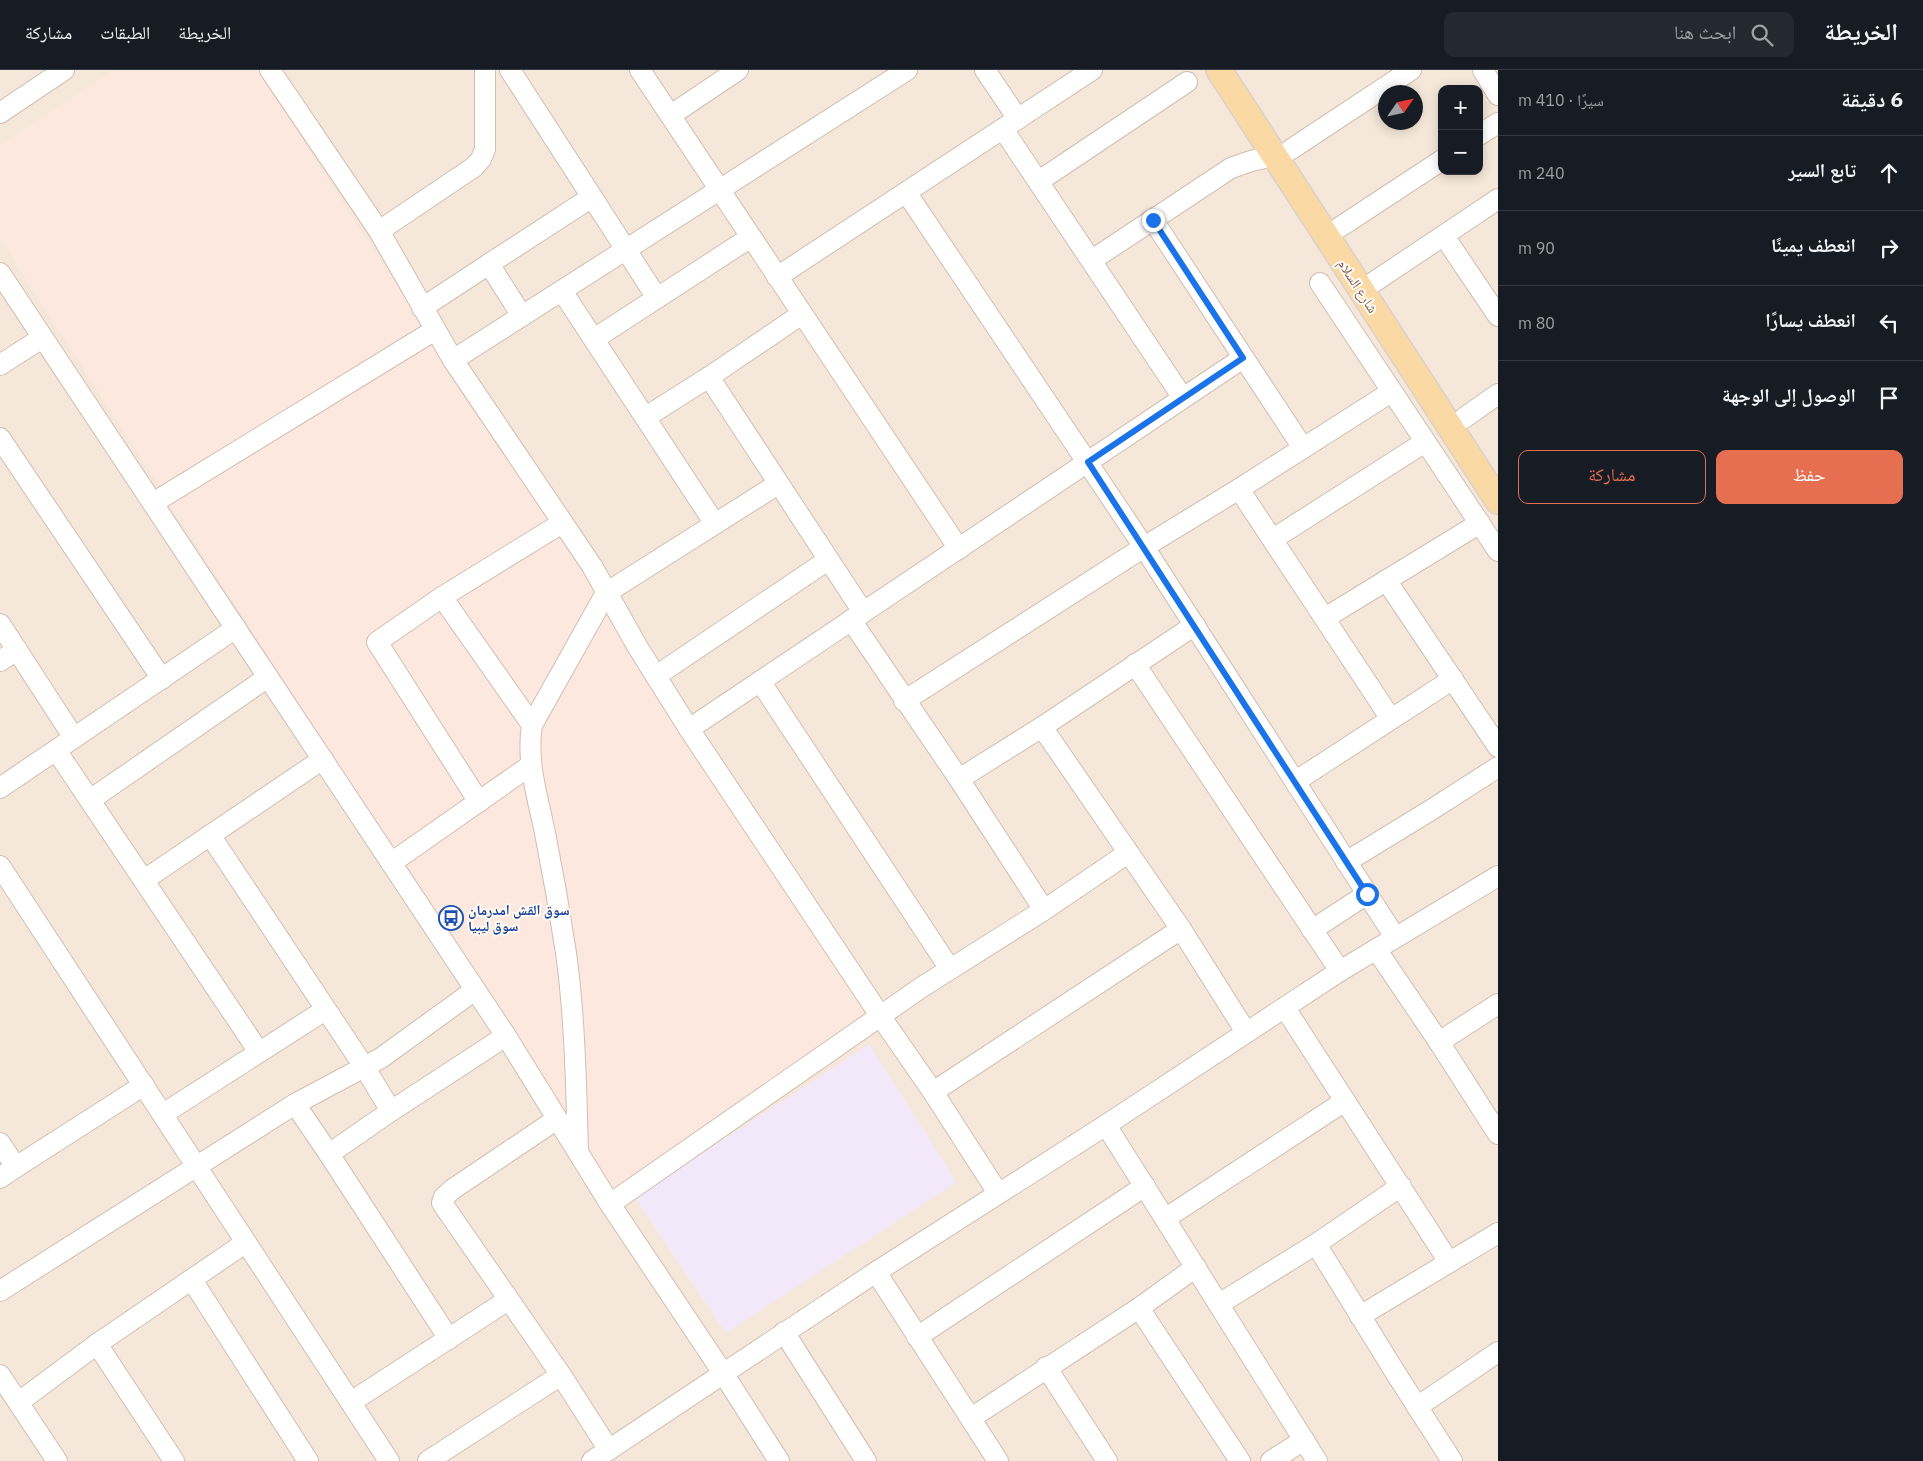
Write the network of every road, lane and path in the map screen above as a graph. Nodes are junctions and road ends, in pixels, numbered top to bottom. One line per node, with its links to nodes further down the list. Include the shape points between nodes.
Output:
1 (64, 70): 16 (street)
2 (270, 70): 30 (street)
3 (485, 70): 30 (street, via 485,149 482,159)
4 (510, 70): 26 (street)
5 (640, 70): 17 (street)
6 (907, 70): 24 (street)
7 (985, 70): 19 (street)
8 (1092, 70): 19 (street)
9 (1219, 70): 21 (main road, شارع السلام)
10 (1238, 70): 21 (main road, شارع السلام)
11 (1483, 70): 15 (street)
12 (732, 72): 17 (street)
13 (1400, 73): 21 (street)
14 (1187, 82): 23 (street)
15 (1498, 95)
16 (0, 113)
17 (671, 115): 24 (street)
18 (1498, 123): 20 (street)
19 (1010, 124): 23 (street); 25 (street)
20 (1483, 133)
21 (1282, 153): 28 (street, via 1231,168); 29 (main road, شارع السلام); 65 (main road, شارع السلام)
22 (1438, 163): 29 (street)
23 (1038, 182): 34 (street)
24 (719, 191): 32 (street); 33 (street)
25 (906, 192): 37 (street); 61 (street)
26 (592, 197): 33 (street); 35 (street)
27 (1498, 200): 31 (street)
28 (1153, 220): 34 (street); 49 (street)
29 (1340, 227): 38 (main road, شارع السلام)
30 (379, 231): 42 (street)
31 (1444, 236): 38 (street); 45 (street)
32 (751, 237): 37 (street); 41 (street)
33 (626, 249): 40 (street); 41 (street)
34 (1092, 260): 55 (street)
35 (489, 264): 42 (street); 44 (street)
36 (0, 273): 47 (street)
37 (778, 277): 43 (street)
38 (1374, 282): 57 (main road, شارع السلام)
39 (1320, 283): 53 (street)
40 (562, 290): 44 (street); 48 (street)
41 (657, 298): 48 (street)
42 (422, 308): 46 (street)
43 (802, 314): 52 (street); 72 (street)
44 (522, 316): 50 (street)
45 (1498, 316)
46 (435, 330): 50 (street); 66 (street)
47 (42, 338): 51 (street); 66 (street)
48 (594, 339): 56 (street)
49 (1243, 358): 55 (street); 60 (street)
50 (453, 360): 67 (street)
51 (0, 364)
52 (709, 378): 56 (street); 63 (street)
53 (1392, 394): 59 (street); 60 (street)
54 (1498, 394): 57 (street)
55 (1184, 398): 61 (street)
56 (646, 417): 69 (street)
57 (1464, 418): 62 (main road, شارع السلام)
58 (0, 438): 88 (street)
59 (1425, 442): 68 (street); 70 (street)
60 (1303, 448): 64 (street)
61 (1088, 462): 71 (street); 72 (street)
62 (1498, 471)
63 (778, 484): 69 (street); 74 (street)
64 (1239, 489): 70 (street); 71 (street)
65 (1498, 501)
66 (153, 503): 82 (street)
67 (562, 522): 76 (street); 77 (street)
68 (1480, 523): 73 (street); 75 (street)
69 (715, 524): 76 (street)
70 (1273, 539): 79 (street)
71 (1144, 547): 81 (street); 91 (street)
72 (959, 549): 78 (street)
73 (1498, 551)
74 (828, 560): 78 (street); 86 (street)
75 (1386, 580): 79 (street); 89 (street)
76 (606, 593): 86 (street); 93 (street)
77 (442, 596): 93 (street); 106 (street, via 379,639 378,645)
78 (857, 616): 90 (street); 91 (street)
79 (1325, 618): 92 (street)
80 (0, 624): 83 (street)
81 (1195, 625): 85 (street); 103 (street)
82 (236, 628): 87 (street); 88 (street)
83 (17, 650): 84 (street); 96 (street)
84 (0, 661)
85 (1135, 664): 94 (street); 117 (street)
86 (656, 676): 95 (street)
87 (268, 677): 99 (street); 105 (street)
88 (162, 679): 96 (street)
89 (1453, 679): 92 (street); 97 (street)
90 (760, 681): 95 (street); 120 (street)
91 (904, 701): 102 (street)
92 (1391, 720): 103 (street)
93 (532, 725): 100 (street, via 529,742)
94 (1042, 727): 102 (street); 108 (street)
95 (689, 729): 126 (street)
96 (74, 738): 98 (street)
97 (1498, 747)
98 (56, 750): 104 (street); 105 (street)
99 (323, 759): 107 (street); 110 (street)
100 (531, 765): 106 (street); 142 (street, via 566,955 575,1052)
101 (1498, 766): 109 (street)
102 (959, 779): 115 (street)
103 (1296, 781): 109 (street)
104 (0, 788)
105 (90, 800): 113 (street)
106 (479, 802): 110 (street)
107 (210, 835): 113 (street); 125 (street)
108 (1128, 853): 115 (street); 116 (street)
109 (1346, 862): 114 (street)
110 (391, 863): 122 (street)
111 (0, 866): 132 (street)
112 (1498, 876): 118 (street)
113 (144, 880): 130 (street)
114 (1367, 894): 117 (street); 118 (street)
115 (1044, 910): 120 (street)
116 (1181, 929): 127 (street); 133 (street)
117 (1312, 930): 121 (street)
118 (1395, 937): 119 (street)
119 (1376, 949): 121 (street); 129 (street)
120 (950, 969): 126 (street)
121 (1340, 971): 124 (street)
122 (475, 990): 128 (street); 131 (street)
123 (1498, 1004): 129 (street)
124 (1285, 1008): 127 (street); 134 (street)
125 (326, 1010): 130 (street); 131 (street)
126 (881, 1017): 133 (street); 149 (street)
127 (1246, 1032): 139 (street)
128 (506, 1036): 136 (street); 138 (street)
129 (1439, 1042): 140 (street)
130 (259, 1052): 137 (street)
131 (365, 1068): 135 (street); 136 (street)
132 (144, 1085): 137 (street); 145 (street)
133 (933, 1092): 148 (street)
134 (1345, 1101): 147 (street); 150 (street)
135 (295, 1104): 143 (street); 144 (street)
136 (391, 1112): 143 (street)
137 (163, 1114): 144 (street)
138 (557, 1119): 142 (street); 159 (street, via 453,1189 442,1200)
139 (1106, 1125): 146 (street); 148 (street)
140 (1496, 1125)
141 (0, 1142): 145 (street)
142 (578, 1152): 149 (street)
143 (329, 1154): 165 (street)
144 (197, 1167): 152 (street); 158 (street)
145 (8, 1173)
146 (1145, 1186): 150 (street); 164 (street)
147 (1401, 1186): 153 (street); 154 (street)
148 (998, 1193): 156 (street)
149 (610, 1204): 169 (street)
150 (1166, 1218): 155 (street)
151 (1498, 1233): 154 (street)
152 (245, 1242): 157 (street); 173 (street)
153 (1316, 1244): 160 (street); 162 (street)
154 (1450, 1262): 162 (street)
155 (1196, 1267): 160 (street); 161 (street)
156 (876, 1272): 163 (street); 164 (street)
157 (192, 1280): 166 (street); 180 (street)
158 (0, 1291)
159 (508, 1300): 165 (street); 171 (street)
160 (1219, 1304): 176 (street)
161 (1139, 1308): 168 (street); 188 (street)
162 (1360, 1316): 174 (street)
163 (784, 1332): 169 (street); 185 (street)
164 (917, 1337): 175 (street)
165 (449, 1339): 173 (street)
166 (98, 1344): 172 (street); 179 (street)
167 (1498, 1352): 174 (street)
168 (1046, 1367): 175 (street); 187 (street)
169 (723, 1373): 177 (street); 184 (street)
170 (0, 1375): 172 (street)
171 (561, 1375): 177 (street); 182 (street)
172 (19, 1402): 178 (street)
173 (351, 1402): 181 (street)
174 (1417, 1407): 191 (street)
175 (971, 1418): 186 (street)
176 (1304, 1440): 189 (street); 190 (street)
177 (609, 1450): 183 (street)
178 (57, 1461)
179 (174, 1461)
180 (308, 1461)
181 (389, 1461)
182 (428, 1461)
183 (592, 1461)
184 (779, 1461)
185 (866, 1461)
186 (998, 1461)
187 (1107, 1461)
188 (1240, 1461)
189 (1271, 1461)
190 (1317, 1461)
191 (1452, 1461)

